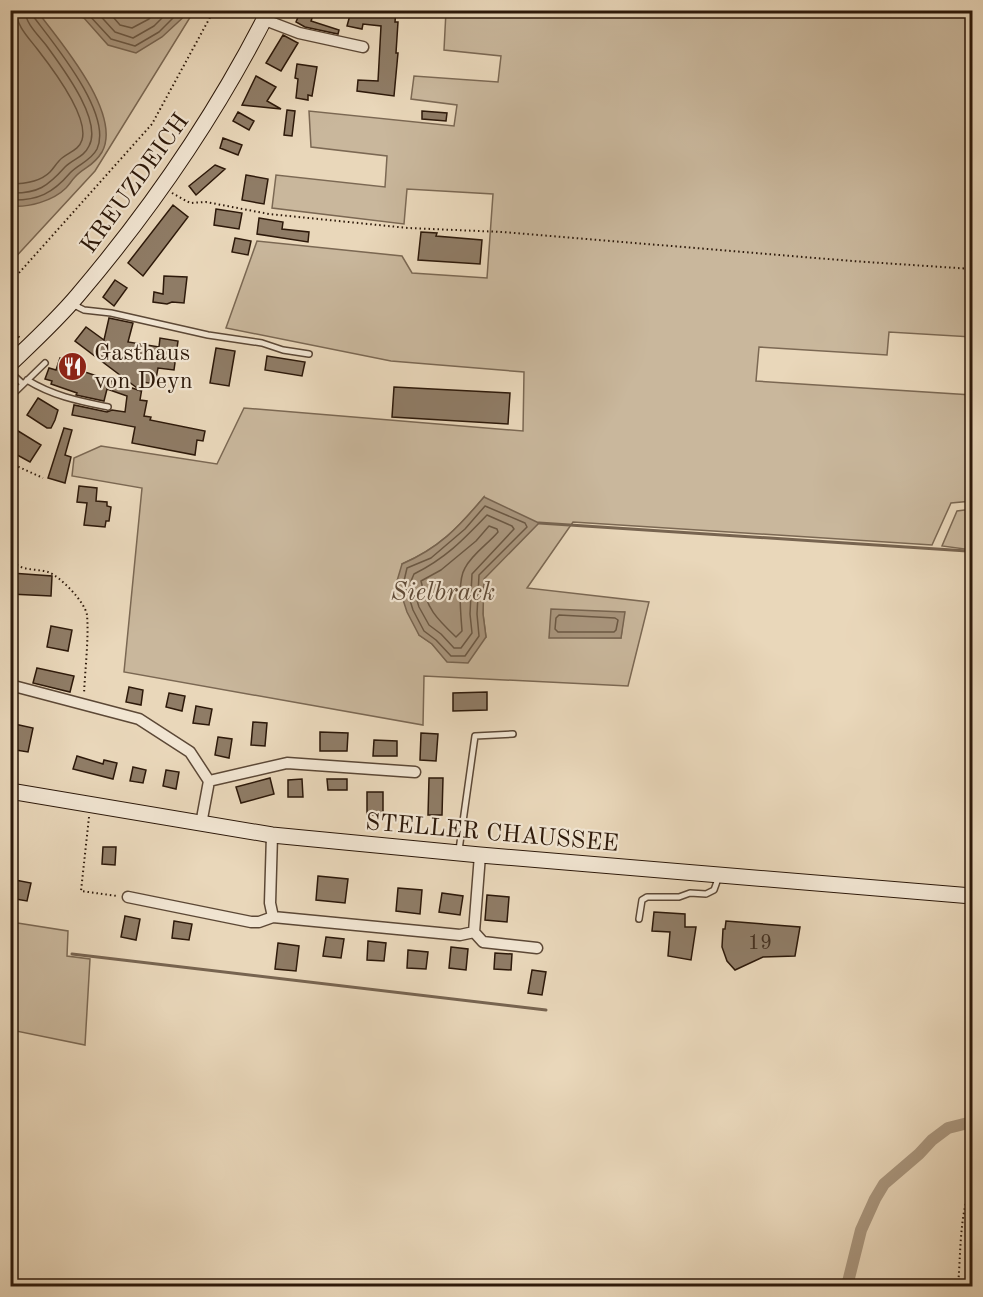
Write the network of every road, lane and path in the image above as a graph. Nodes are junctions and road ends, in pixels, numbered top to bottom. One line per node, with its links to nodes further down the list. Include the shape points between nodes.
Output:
1 (214, 10): 6 (path, via 153,124)
2 (267, 15): 3 (street, via 299,33); 4 (street, KREUZDEICH, via 213,111)
3 (363, 47)
4 (163, 186): 5 (path, via 190,203 206,202 269,214 408,228); 7 (street, KREUZDEICH)
5 (972, 269)
6 (10, 283)
7 (71, 303): 8 (lane, via 84,310); 10 (street, KREUZDEICH)
8 (309, 354)
9 (45, 363): 12 (lane)
10 (10, 364)
11 (10, 372): 12 (lane)
12 (25, 382): 13 (lane); 14 (lane, via 65,399)
13 (10, 397)
14 (108, 407)
15 (10, 463): 16 (path)
16 (42, 478)
17 (10, 558): 19 (path, via 20,567 56,575 87,613)
18 (10, 685): 19 (street)
19 (83, 703): 22 (street, via 139,718 190,752)
20 (513, 734): 27 (lane, via 475,736)
21 (415, 772): 22 (street, via 287,763)
22 (209, 781): 25 (street)
23 (10, 791): 24 (street, STELLER CHAUSSEE)
24 (91, 806): 25 (street, STELLER CHAUSSEE); 31 (path, via 81,891)
25 (201, 824): 26 (street, STELLER CHAUSSEE)
26 (272, 835): 27 (street, STELLER CHAUSSEE); 32 (street)
27 (459, 852): 28 (street, STELLER CHAUSSEE)
28 (480, 855): 29 (street, STELLER CHAUSSEE); 34 (street)
29 (719, 874): 30 (street, STELLER CHAUSSEE); 33 (lane, via 714,890 706,894 647,897 642,900)
30 (972, 896)
31 (128, 897): 32 (street, via 250,922)
32 (273, 917): 34 (street, via 460,934)
33 (639, 919)
34 (474, 932): 35 (street, via 483,942)
35 (537, 948)
36 (972, 1183): 37 (path, via 963,1225)
37 (958, 1287)

